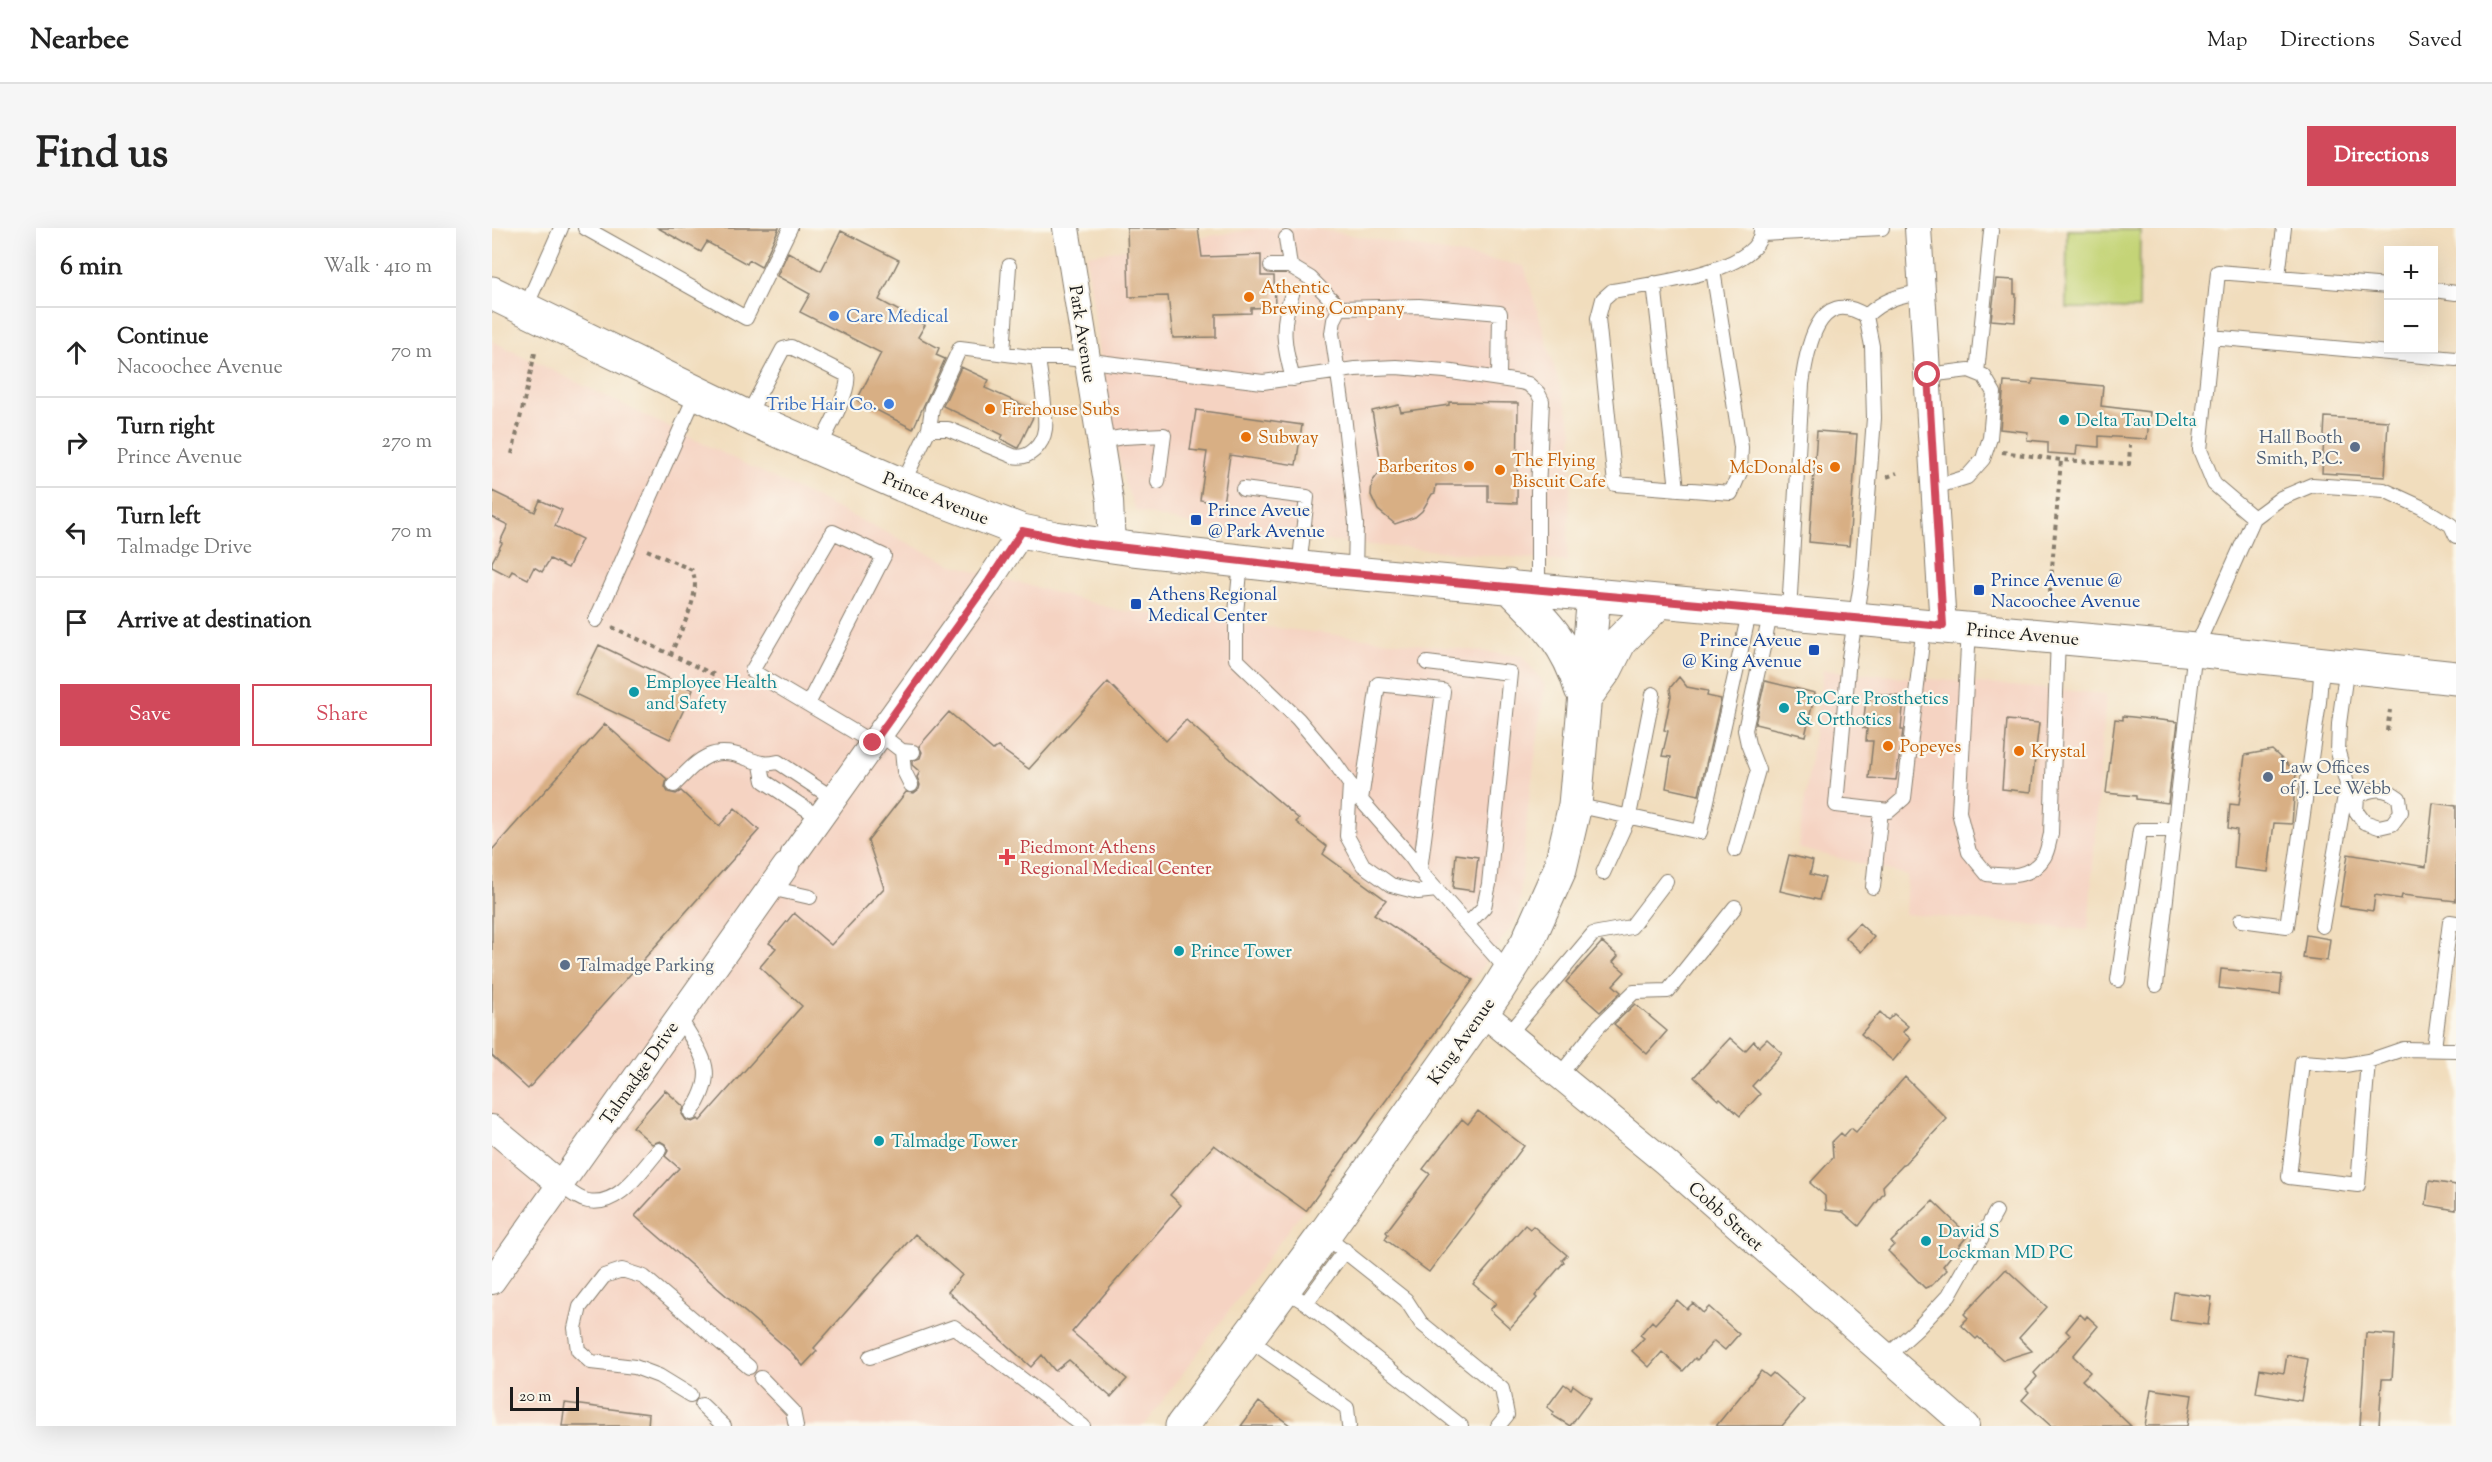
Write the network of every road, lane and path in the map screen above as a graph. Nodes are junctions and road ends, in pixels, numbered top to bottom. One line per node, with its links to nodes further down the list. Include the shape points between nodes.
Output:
1 (561, 228): 24 (lane)
2 (585, 228): 3 (lane, via 746,318)
3 (790, 228)
4 (1066, 228): 31 (street, Park Avenue)
5 (1882, 228): 8 (lane)
6 (1918, 228): 19 (street)
7 (2284, 228): 15 (lane)
8 (1762, 231): 14 (lane, via 1755,248 1724,268)
9 (1991, 231): 33 (lane)
10 (1286, 238): 13 (lane)
11 (1009, 266): 28 (lane)
12 (1271, 266): 13 (lane)
13 (1290, 266): 23 (lane, via 1327,292)
14 (1713, 270): 16 (lane); 50 (lane, via 1741,447 1740,472 1731,493)
15 (2278, 276): 17 (lane); 26 (lane, via 2218,272)
16 (1654, 283): 50 (lane); 50 (lane, via 1612,291 1603,299 1598,318 1614,484)
17 (2384, 286)
18 (2438, 291): 21 (lane)
19 (1922, 292): 25 (lane, via 1900,295 1879,304); 34 (street)
20 (492, 293): 24 (main road, Prince Avenue)
21 (2456, 293)
22 (1292, 294): 36 (lane, via 1284,331)
23 (1340, 308): 32 (lane, via 1332,333); 35 (lane, via 1419,306 1500,313)
24 (525, 309): 37 (main road, Prince Avenue)
25 (1866, 316): 63 (lane, via 1853,308 1825,314 1806,355); 64 (lane, via 1872,346 1874,418 1862,578)
26 (2211, 336): 30 (lane); 51 (lane, via 2200,450 2214,484)
27 (535, 353): 44 (path)
28 (1003, 353): 29 (lane); 39 (lane, via 960,348 932,408)
29 (1038, 358): 31 (lane); 39 (lane, via 1045,430 1030,455 1013,456 948,429)
30 (2456, 359)
31 (1088, 362): 36 (lane, via 1263,382); 40 (street, Park Avenue)
32 (1338, 373): 35 (lane, via 1396,367); 36 (lane); 58 (lane, via 1356,524)
33 (1977, 374): 34 (lane, via 1969,370); 43 (lane, via 1984,376 1994,393)
34 (1928, 375): 48 (street)
35 (1499, 377): 59 (lane, via 1528,384 1542,401)
36 (1293, 379)
37 (697, 392): 38 (main road, Prince Avenue); 54 (lane)
38 (747, 417): 42 (main road, Prince Avenue); 42 (lane, via 783,349 790,346 847,375 849,380)
39 (929, 429): 47 (lane)
40 (1100, 441): 46 (lane, via 1164,435); 55 (street, Park Avenue, via 1110,501)
41 (2130, 445): 45 (path, via 2129,464)
42 (818, 449): 47 (main road, Prince Avenue)
43 (1986, 450): 45 (path); 48 (lane, via 1967,477)
44 (512, 454)
45 (2061, 460): 60 (path)
46 (1158, 482)
47 (902, 486): 53 (main road, Prince Avenue)
48 (1935, 487): 66 (street)
49 (1243, 489): 57 (lane, via 1307,497)
50 (1677, 489)
51 (2254, 518): 52 (lane, via 2281,498 2312,486 2384,490); 68 (lane)
52 (2454, 525)
53 (1022, 531): 55 (main road, Prince Avenue); 79 (street, Talmadge Drive)
54 (630, 543): 65 (lane); 69 (path, via 692,570 697,579 696,594)
55 (1112, 547): 56 (main road, Prince Avenue)
56 (1241, 562): 57 (main road, Prince Avenue); 81 (lane, via 1236,659 1298,719)
57 (1299, 568): 58 (main road, Prince Avenue)
58 (1355, 573): 59 (main road, Prince Avenue)
59 (1524, 588): 61 (main road, Prince Avenue); 75 (main road, via 1574,665)
60 (2050, 592)
61 (1594, 595): 62 (main road, Prince Avenue); 75 (main road, King Avenue)
62 (1659, 602): 63 (main road, Prince Avenue); 75 (main road, via 1620,641)
63 (1770, 611): 64 (main road, Prince Avenue); 90 (lane, via 1700,831); 92 (lane, via 1745,729 1758,770)
64 (1855, 619): 66 (main road, Prince Avenue); 89 (lane, via 1836,805)
65 (597, 620): 69 (path)
66 (1945, 626): 67 (main road, Prince Avenue); 67 (lane, via 1959,812 1969,852 1987,874 2006,877 2025,874 2044,857 2051,834); 89 (lane, via 1904,798 1889,811)
67 (2058, 637): 68 (main road, Prince Avenue)
68 (2195, 650): 71 (main road, Prince Avenue); 91 (lane)
69 (671, 654): 72 (path)
70 (1426, 663): 103 (lane, via 1510,673 1489,884 1484,907)
71 (2335, 664): 73 (main road, Prince Avenue); 82 (lane, via 2338,752); 101 (lane, via 2314,743 2287,926)
72 (717, 676)
73 (2456, 678)
74 (1653, 694): 90 (lane)
75 (1584, 699): 87 (main road, King Avenue)
76 (808, 704): 76 (lane, via 884,556 833,532 752,671); 79 (lane)
77 (2390, 710): 78 (path)
78 (2387, 731)
79 (877, 738): 84 (lane, via 908,752 904,771); 88 (street, Talmadge Drive)
80 (761, 765): 83 (lane, via 729,752 716,752 700,760); 88 (lane, via 778,762); 88 (lane, via 764,782)
81 (1350, 784): 86 (lane); 98 (lane, via 1347,836 1363,865 1391,885 1418,892)
82 (2347, 784): 85 (lane); 104 (lane)
83 (674, 785)
84 (911, 785)
85 (2357, 797)
86 (1361, 800): 93 (lane); 93 (lane, via 1378,684 1443,691)
87 (1575, 805): 90 (lane); 105 (main road, King Avenue, via 1560,869)
88 (827, 809): 97 (street, Talmadge Drive)
89 (1881, 810): 96 (lane)
90 (1629, 816): 94 (lane)
91 (2174, 830): 106 (lane, via 2140,830); 107 (lane)
92 (1735, 850)
93 (1420, 870): 98 (lane)
94 (1603, 873)
95 (1665, 881): 110 (lane, via 1631,927 1593,934)
96 (1873, 886)
97 (770, 888): 99 (lane); 109 (street, Talmadge Drive)
98 (1437, 890): 103 (lane)
99 (810, 897)
100 (1735, 907): 114 (lane, via 1668,991 1634,992 1599,1026)
101 (2241, 920)
102 (2456, 923): 111 (lane, via 2450,922)
103 (1467, 926): 105 (lane)
104 (2322, 926)
105 (1510, 973): 108 (main road, King Avenue)
106 (2118, 981)
107 (2156, 985)
108 (1482, 1012): 110 (street, Cobb Street); 120 (main road, King Avenue)
109 (679, 1016): 115 (lane, via 702,1053 707,1077 702,1096); 118 (street, Talmadge Drive)
110 (1509, 1034): 114 (street, Cobb Street)
111 (2434, 1048): 112 (lane); 113 (lane, via 2403,1049)
112 (2456, 1050)
113 (2368, 1060): 113 (lane, via 2344,1065 2302,1062 2289,1177 2358,1185)
114 (1559, 1076): 125 (street, Cobb Street, via 1665,1162)
115 (691, 1113)
116 (492, 1128): 118 (street)
117 (659, 1150): 118 (lane, via 622,1191 604,1201 588,1201)
118 (560, 1184): 121 (street, Talmadge Drive)
119 (1996, 1212): 125 (lane, via 1949,1295)
120 (1334, 1242): 122 (main road, King Avenue); 136 (lane, via 1406,1300 1421,1323 1502,1389 1507,1415)
121 (492, 1281)
122 (1295, 1296): 123 (main road, King Avenue); 135 (lane)
123 (1247, 1338): 133 (main road, King Avenue); 134 (lane, via 1347,1408)
124 (870, 1357): 132 (lane, via 954,1327)
125 (1886, 1357): 137 (street, Cobb Street)
126 (750, 1367): 128 (lane, via 644,1277 622,1270 604,1276 580,1307 575,1328 578,1350 591,1362 635,1367)
127 (761, 1378): 131 (lane, via 793,1411)
128 (690, 1395)
129 (702, 1405): 130 (lane)
130 (724, 1426)
131 (796, 1426)
132 (1083, 1426)
133 (1182, 1426)
134 (1349, 1426)
135 (1461, 1426)
136 (1498, 1426)
137 (1966, 1426)

